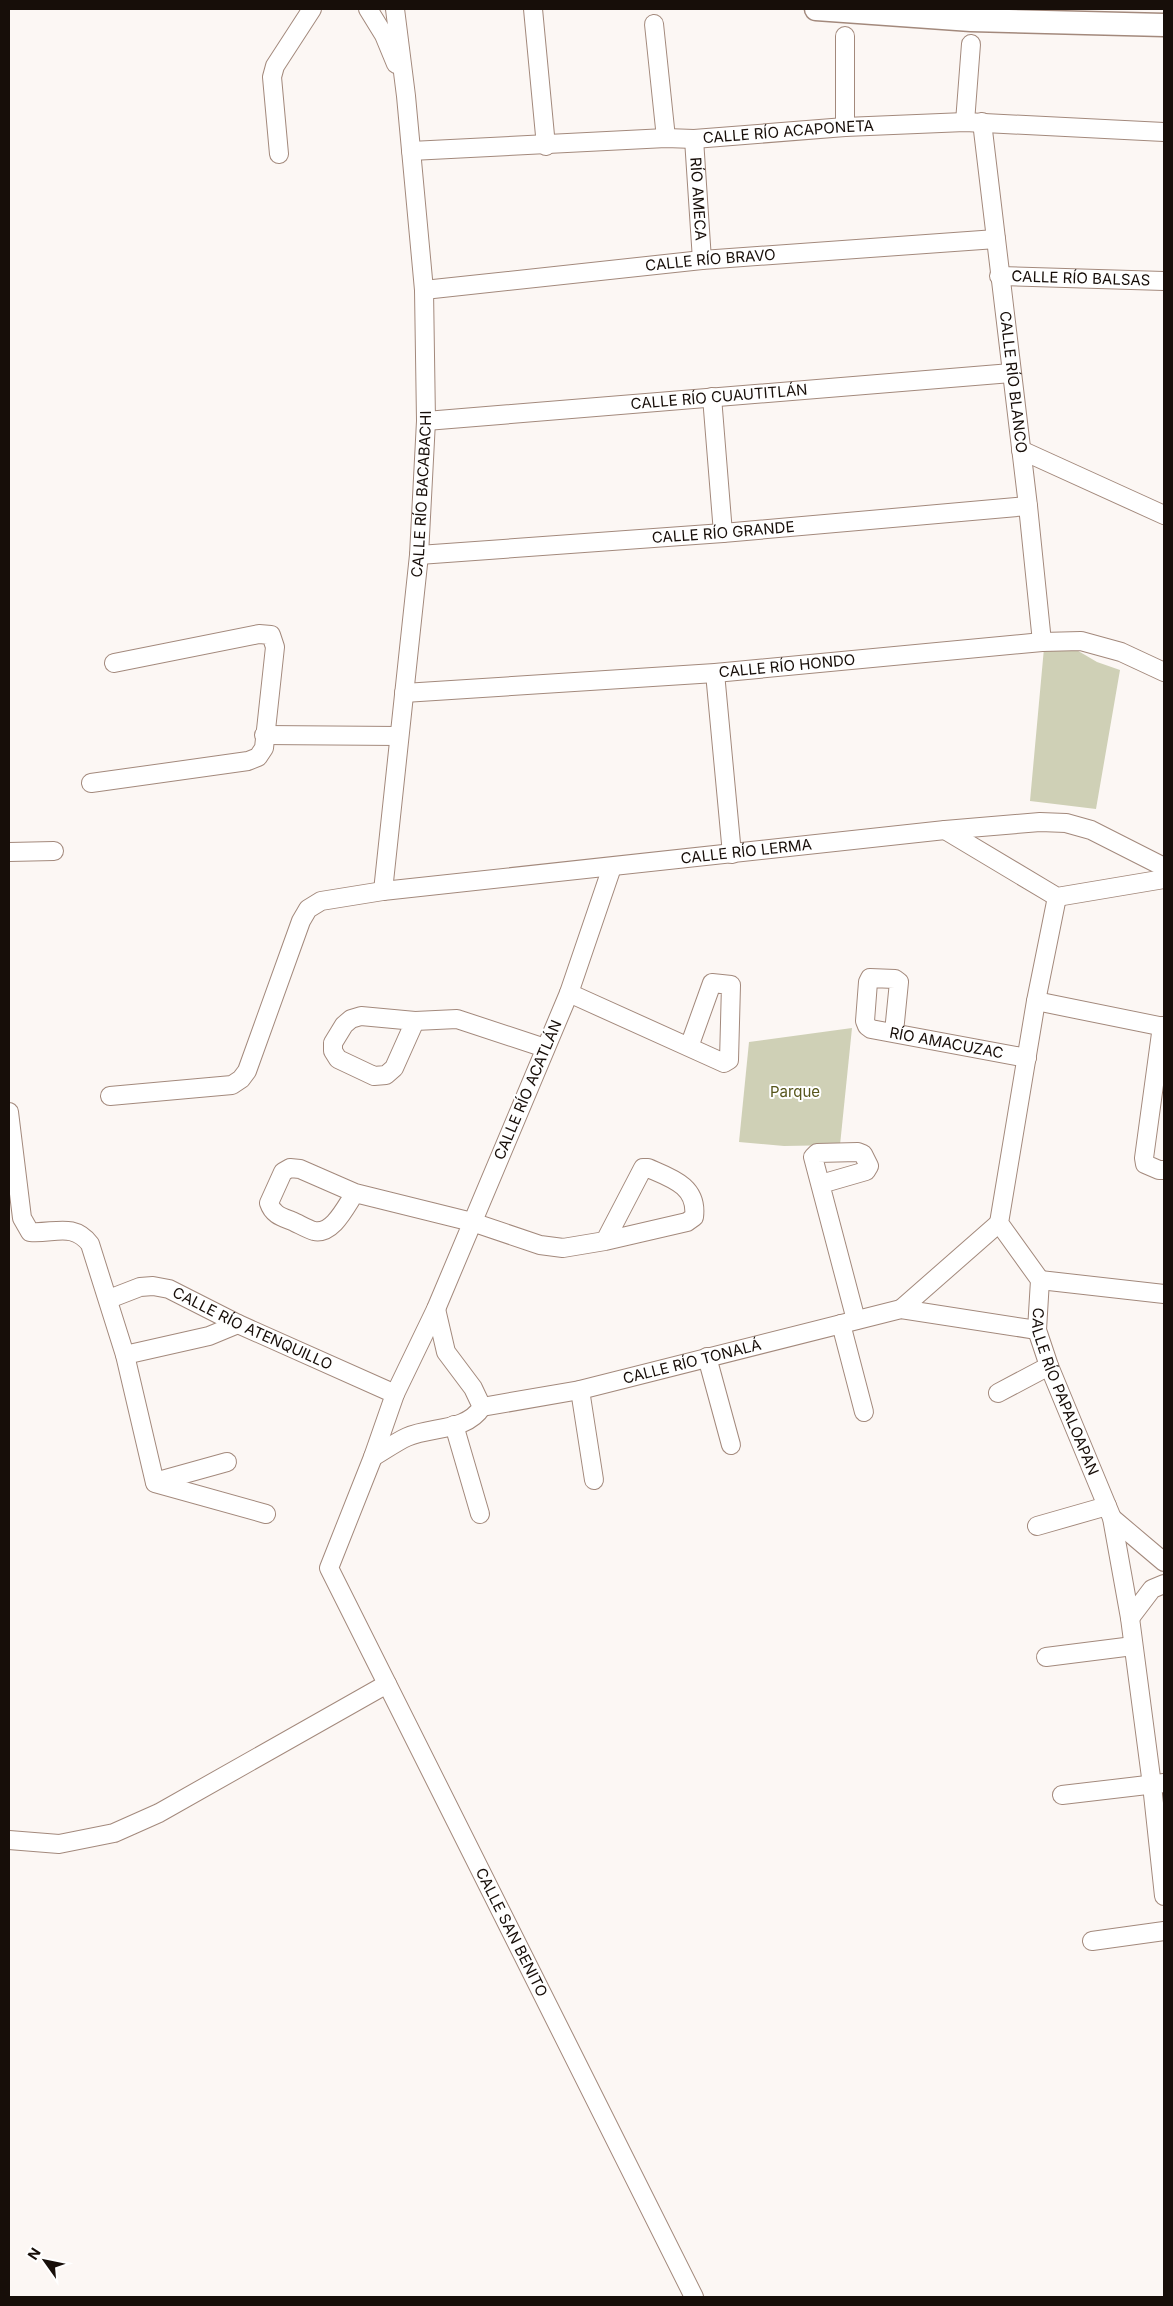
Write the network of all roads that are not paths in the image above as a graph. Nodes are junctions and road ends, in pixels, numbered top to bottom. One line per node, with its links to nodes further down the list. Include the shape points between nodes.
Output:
1 (312, 9): 22 (street, via 275,66 272,77)
2 (368, 9): 14 (street, CALLE RÍO BACABACHI, via 384,35)
3 (395, 9): 14 (street, CALLE RÍO BACABACHI)
4 (533, 9): 20 (street)
5 (816, 9): 8 (main road)
6 (1080, 9): 8 (main road, via 1070,17)
7 (1111, 9): 9 (main road)
8 (1051, 22): 9 (main road)
9 (1133, 23): 11 (main road)
10 (654, 24): 18 (street)
11 (1164, 25)
12 (845, 36): 16 (street)
13 (971, 44): 15 (street, CALLE RÍO BLANCO)
14 (406, 96): 21 (street, CALLE RÍO BACABACHI)
15 (974, 122): 16 (street, CALLE RÍO ACAPONETA); 17 (street, CALLE RÍO ACAPONETA); 23 (street, CALLE RÍO BLANCO)
16 (845, 127): 19 (street, CALLE RÍO ACAPONETA)
17 (1164, 132)
18 (666, 138): 19 (street, CALLE RÍO ACAPONETA); 20 (street, CALLE RÍO ACAPONETA)
19 (694, 139): 24 (street, RÍO AMECA)
20 (546, 146): 21 (street, CALLE RÍO ACAPONETA)
21 (410, 151): 27 (street, CALLE RÍO BACABACHI)
22 (279, 154)
23 (996, 239): 24 (street, CALLE RÍO BRAVO); 25 (street, CALLE RÍO BLANCO)
24 (702, 260): 27 (street, CALLE RÍO BRAVO)
25 (999, 276): 26 (street, CALLE RÍO BALSAS); 28 (street, CALLE RÍO BLANCO)
26 (1164, 281)
27 (424, 290): 30 (street, CALLE RÍO BACABACHI)
28 (1010, 372): 29 (street, CALLE RÍO CUAUTITLÁN); 31 (street, CALLE RÍO BLANCO)
29 (712, 397): 30 (street, CALLE RÍO CUAUTITLÁN); 34 (street)
30 (426, 421): 35 (street, CALLE RÍO BACABACHI)
31 (1021, 450): 32 (street, CALLE RÍO BLANCO); 33 (street)
32 (1028, 506): 34 (street, CALLE RÍO GRANDE); 36 (street, CALLE RÍO BLANCO)
33 (1164, 515)
34 (723, 533): 35 (street, CALLE RÍO GRANDE)
35 (418, 555): 40 (street, CALLE RÍO BACABACHI)
36 (1042, 642): 38 (street, CALLE RÍO HONDO, via 1081,641 1121,652); 39 (street, CALLE RÍO HONDO)
37 (114, 663): 41 (street, via 259,634 271,635 275,647)
38 (1164, 672)
39 (715, 673): 40 (street, CALLE RÍO HONDO); 47 (street)
40 (404, 693): 42 (street, CALLE RÍO BACABACHI)
41 (264, 735): 42 (street); 43 (street, via 264,748 258,757 248,761)
42 (399, 736): 51 (street, CALLE RÍO BACABACHI)
43 (91, 783)
44 (945, 830): 47 (street, CALLE RÍO LERMA); 49 (street, CALLE RÍO LERMA, via 1066,822 1091,830); 52 (street)
45 (54, 851): 46 (street)
46 (9, 852)
47 (732, 854): 48 (street, CALLE RÍO LERMA)
48 (612, 867): 51 (street, CALLE RÍO LERMA); 53 (street, CALLE RÍO ACATLÁN)
49 (1164, 867)
50 (1164, 879): 52 (street)
51 (383, 892): 61 (street, CALLE RÍO LERMA, via 321,901 308,908 242,1079 232,1085)
52 (1057, 897): 54 (street)
53 (569, 993): 58 (street); 59 (street, CALLE RÍO ACATLÁN)
54 (1036, 1001): 56 (street); 60 (street)
55 (415, 1021): 55 (street, via 394,1068 386,1075 374,1076 338,1059 334,1051 333,1043 351,1019 361,1016); 59 (street, via 457,1019)
56 (1163, 1027): 63 (street, via 1144,1164)
57 (894, 1032): 57 (street, RÍO AMACUZAC, via 899,982 896,979 870,978 867,1026); 60 (street, RÍO AMACUZAC)
58 (688, 1047)
59 (545, 1048): 66 (street, CALLE RÍO ACATLÁN)
60 (1027, 1058): 67 (street)
61 (110, 1096)
62 (9, 1112): 71 (street, via 22,1218 30,1232 74,1231 83,1234 90,1244)
63 (1164, 1170)
64 (821, 1184): 74 (street)
65 (355, 1193): 65 (street, via 333,1224 324,1230 315,1231 278,1215 271,1211 269,1203 283,1172 290,1168 300,1169); 66 (street)
66 (472, 1222): 68 (street, via 540,1245 563,1248); 72 (street, CALLE RÍO ACATLÁN)
67 (999, 1223): 69 (street); 73 (street, CALLE RÍO TONALÁ)
68 (605, 1241): 68 (street, via 643,1168 680,1182 689,1192 695,1209 694,1217 687,1222)
69 (1040, 1280): 70 (street); 76 (street, CALLE RÍO PAPALOAPAN)
70 (1162, 1298)
71 (109, 1300): 75 (street, CALLE RÍO ATENQUILLO, via 140,1286 153,1286 169,1289); 79 (street)
72 (436, 1309): 77 (street, CALLE RÍO ACATLÁN); 78 (street)
73 (900, 1309): 74 (street, CALLE RÍO TONALÁ); 76 (street, CALLE RÍO TONALÁ)
74 (849, 1322): 80 (street, CALLE RÍO TONALÁ); 86 (street)
75 (238, 1324): 79 (street, via 209,1336); 84 (street, CALLE RÍO ATENQUILLO)
76 (1037, 1330): 81 (street, CALLE RÍO PAPALOAPAN)
77 (414, 1352): 78 (street); 84 (street, CALLE RÍO ACATLÁN)
78 (446, 1352): 85 (street)
79 (125, 1355): 94 (street)
80 (707, 1358): 82 (street, CALLE RÍO TONALÁ); 90 (street)
81 (1049, 1366): 83 (street); 95 (street, CALLE RÍO PAPALOAPAN)
82 (580, 1390): 85 (street, CALLE RÍO TONALÁ); 93 (street)
83 (998, 1393)
84 (394, 1394): 87 (street, CALLE RÍO ACATLÁN)
85 (482, 1407): 88 (street, via 471,1419)
86 (864, 1412)
87 (388, 1417): 89 (street); 91 (street, CALLE RÍO ACATLÁN)
88 (454, 1425): 89 (street); 97 (street)
89 (409, 1436): 91 (street)
90 (731, 1445)
91 (374, 1457): 100 (street, CALLE RÍO ACATLÁN)
92 (227, 1462): 94 (street)
93 (594, 1480)
94 (155, 1482): 96 (street)
95 (1110, 1512): 98 (street); 99 (street); 102 (street, CALLE RÍO PAPALOAPAN)
96 (266, 1514)
97 (480, 1514)
98 (1037, 1526)
99 (1164, 1562)
100 (329, 1568): 105 (street, CALLE SAN BENITO)
101 (1164, 1584): 102 (street, via 1152,1589)
102 (1130, 1618): 103 (street, CALLE RÍO PAPALOAPAN)
103 (1133, 1646): 104 (street); 106 (street, CALLE RÍO PAPALOAPAN)
104 (1046, 1658)
105 (388, 1684): 108 (street, via 159,1813 114,1833 59,1844); 112 (street, CALLE SAN BENITO)
106 (1158, 1784): 107 (street); 109 (street, CALLE RÍO PAPALOAPAN)
107 (1062, 1795)
108 (9, 1840)
109 (1164, 1896)
110 (1164, 1930): 111 (street)
111 (1092, 1941)
112 (694, 2297)

